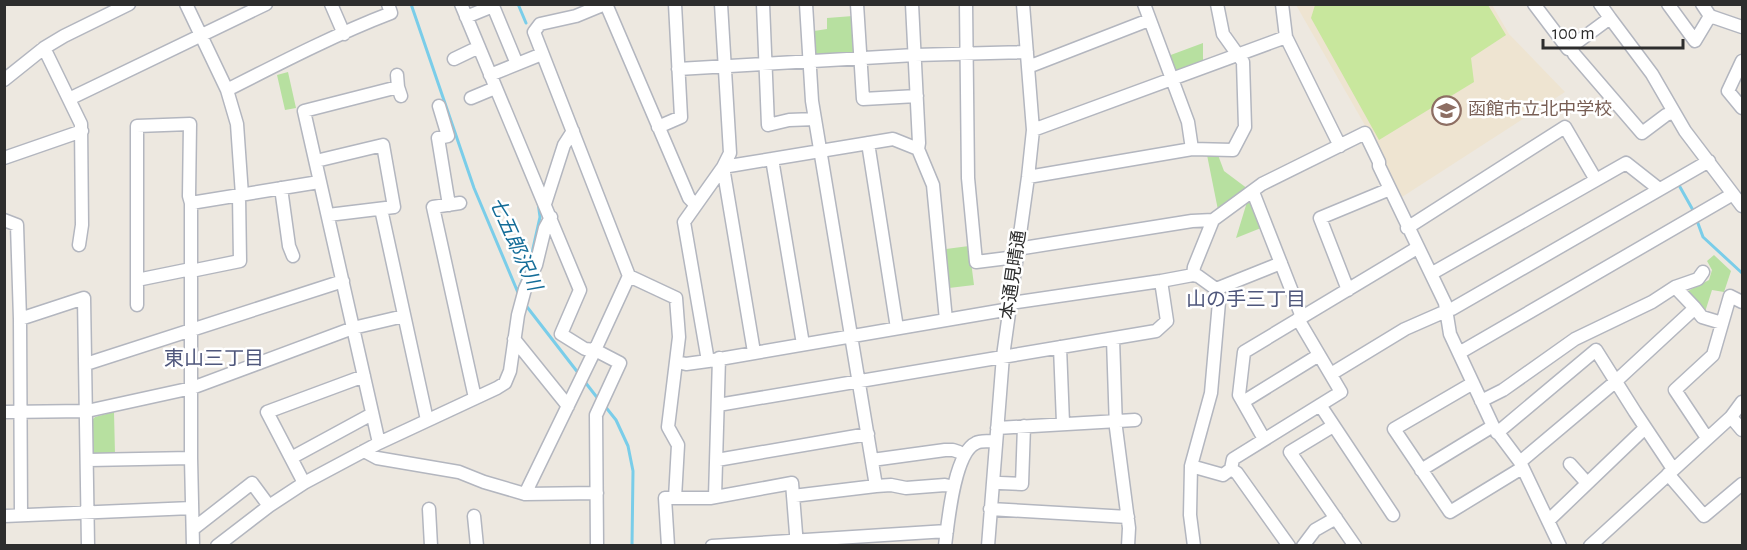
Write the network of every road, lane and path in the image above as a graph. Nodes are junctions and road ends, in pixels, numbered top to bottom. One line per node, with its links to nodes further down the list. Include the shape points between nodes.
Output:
1 (129, 4): 32 (street)
2 (186, 4): 29 (street)
3 (266, 4): 29 (street)
4 (331, 4): 28 (street)
5 (388, 4): 28 (street, via 391,13)
6 (461, 4): 24 (street)
7 (605, 4): 36 (street, via 540,24 534,32); 61 (street)
8 (675, 4): 47 (street)
9 (721, 4): 45 (street)
10 (763, 4): 44 (street)
11 (806, 4): 42 (street)
12 (856, 4): 40 (street)
13 (912, 4): 37 (street)
14 (966, 4): 35 (street)
15 (1144, 4): 26 (street)
16 (1217, 4): 38 (street, via 1223,34)
17 (1282, 4): 30 (street)
18 (1534, 4): 31 (street, via 1568,49)
19 (1600, 4): 25 (street)
20 (1668, 4): 23 (street, via 1695,40)
21 (1702, 4): 23 (street)
22 (1023, 5): 34 (street, 本通見晴通)
23 (1710, 16): 27 (street)
24 (466, 17): 33 (street); 43 (street, via 493,6)
25 (1610, 18): 31 (street); 59 (street, via 1652,74)
26 (1149, 21): 46 (street); 49 (street)
27 (1743, 27)
28 (344, 34): 53 (street)
29 (201, 36): 53 (street); 56 (street)
30 (1286, 37): 38 (street); 66 (street)
31 (1571, 47): 59 (street, via 1642,133)
32 (44, 48): 50 (street); 56 (street)
33 (478, 48): 39 (street); 48 (street)
34 (1027, 52): 35 (street); 46 (street, 本通見晴通)
35 (967, 53): 37 (street); 96 (street, via 968,178 976,262)
36 (542, 54): 43 (street); 64 (street)
37 (915, 55): 40 (street); 54 (street)
38 (1239, 55): 49 (street); 68 (street, via 1243,62 1245,127 1233,150)
39 (454, 59)
40 (860, 59): 42 (street); 54 (street, via 863,99)
41 (1743, 61): 58 (street, via 1728,91)
42 (809, 62): 44 (street); 60 (street)
43 (517, 64): 48 (street)
44 (766, 64): 45 (street); 60 (street, via 768,125)
45 (724, 66): 47 (street); 74 (street, via 730,153)
46 (1028, 67): 63 (street, 本通見晴通)
47 (678, 69): 61 (street, via 681,117)
48 (490, 75): 52 (street)
49 (1172, 79): 63 (street); 68 (street, via 1188,122)
50 (4, 80)
51 (398, 86): 72 (street, via 304,111)
52 (495, 88): 55 (street); 85 (street)
53 (227, 90): 83 (street, via 237,124)
54 (917, 96): 67 (street)
55 (471, 98)
56 (69, 99): 62 (street)
57 (439, 106): 142 (street, via 448,136 438,138 454,204 433,207)
58 (1743, 108)
59 (1674, 112): 73 (street)
60 (815, 119): 69 (street)
61 (658, 127): 86 (street, via 689,198)
62 (82, 130): 70 (street); 94 (street)
63 (1033, 130): 75 (street, 本通見晴通)
64 (573, 131): 85 (street, via 564,145); 103 (street)
65 (868, 143): 67 (street, via 894,139); 69 (street); 121 (street)
66 (1340, 146): 79 (street, via 1365,133); 81 (street)
67 (918, 149): 118 (street, via 933,185)
68 (1192, 149): 75 (street)
69 (821, 151): 71 (street); 123 (street)
70 (4, 158)
71 (772, 159): 74 (street); 126 (street)
72 (316, 161): 77 (street); 88 (street, via 383,145 394,207)
73 (1709, 161): 80 (street); 82 (street)
74 (723, 167): 86 (street); 129 (street)
75 (1029, 177): 96 (street, 本通見晴通)
76 (1596, 180): 80 (street, via 1626,163); 93 (street, via 1565,127); 100 (street)
77 (319, 182): 78 (street); 89 (street)
78 (281, 188): 83 (street); 97 (street)
79 (1390, 189): 93 (street); 109 (street, via 1320,218)
80 (1659, 189): 114 (street)
81 (1253, 192): 92 (street); 98 (street)
82 (1733, 194): 87 (street); 130 (street)
83 (241, 195): 84 (street); 99 (street, via 240,261)
84 (191, 203): 99 (street); 104 (street, via 190,124 137,126)
85 (545, 204): 90 (street)
86 (696, 205): 133 (street, via 684,222)
87 (1743, 206)
88 (381, 208): 89 (street); 115 (street)
89 (328, 215): 105 (street)
90 (551, 217): 124 (street, via 522,301); 128 (street, via 580,290 561,333 585,349)
91 (4, 220): 117 (street, via 17,225)
92 (1213, 220): 96 (street); 102 (street)
93 (1407, 228): 95 (street)
94 (79, 245)
95 (1417, 248): 109 (street); 114 (street)
96 (1017, 253): 112 (street, 本通見晴通)
97 (293, 256)
98 (1281, 263): 108 (street); 116 (street)
99 (191, 270): 104 (street); 122 (street)
100 (1436, 271)
101 (1703, 272): 107 (street, via 1698,279)
102 (1193, 275): 106 (street); 108 (street)
103 (630, 276): 128 (street); 134 (street, via 676,298)
104 (137, 280): 111 (street)
105 (343, 281): 120 (street); 122 (street)
106 (1161, 281): 112 (street); 125 (street, via 1167,321 1156,331)
107 (1675, 287): 113 (street); 143 (street, via 1575,339)
108 (1216, 289): 178 (street, via 1219,302 1211,393)
109 (1348, 290): 116 (street)
110 (1743, 302): 119 (street, via 1730,296)
111 (137, 305)
112 (1010, 306): 118 (street); 132 (street, 本通見晴通)
113 (1695, 308): 119 (street, via 1702,317); 139 (street)
114 (1449, 310): 130 (street, via 1450,334); 136 (street, via 1405,329)
115 (404, 316): 120 (street); 154 (street)
116 (1300, 318): 131 (street); 144 (street, via 1244,352 1239,396)
117 (20, 319): 135 (street, via 84,298); 151 (street)
118 (946, 320): 121 (street)
119 (1722, 323): 165 (street, via 1713,355 1675,390)
120 (353, 328): 137 (street); 141 (street)
121 (897, 328): 123 (street)
122 (191, 331): 135 (street); 141 (street)
123 (852, 335): 126 (street); 138 (street)
124 (514, 339): 142 (street, via 505,383); 148 (street)
125 (1113, 339): 127 (street); 155 (street)
126 (803, 344): 129 (street)
127 (1060, 347): 132 (street); 157 (street)
128 (595, 350): 148 (street); 188 (street, via 620,363 596,416)
129 (754, 352): 133 (street)
130 (1459, 353): 140 (street)
131 (1319, 355): 136 (street); 144 (street)
132 (1003, 356): 138 (street); 160 (street, 本通見晴通)
133 (713, 360): 134 (street); 146 (street)
134 (677, 362): 192 (street, via 668,427 678,445)
135 (86, 364): 149 (street)
136 (1331, 374): 147 (street, via 1341,392)
137 (364, 376): 152 (street); 172 (street, via 267,412)
138 (860, 381): 146 (street); 164 (street)
139 (1615, 382): 161 (street); 162 (street, via 1596,350); 177 (street)
140 (1473, 383): 143 (street); 180 (street, via 1394,429)
141 (192, 388): 149 (street); 171 (street)
142 (475, 398): 154 (street)
143 (1481, 401): 162 (street)
144 (1243, 402): 166 (street)
145 (1743, 402): 153 (street)
146 (718, 405): 174 (street)
147 (1320, 405): 159 (street); 166 (street)
148 (568, 406): 189 (street)
149 (87, 411): 151 (street); 173 (street)
150 (4, 412): 151 (street)
151 (20, 412): 198 (street)
152 (372, 414): 168 (street); 172 (street)
153 (1731, 417): 163 (street); 165 (street)
154 (427, 420): 168 (street)
155 (1117, 420): 156 (street); 157 (street); 202 (street)
156 (1135, 420)
157 (1063, 423): 158 (street)
158 (1024, 426): 160 (street); 183 (street, via 1023,484)
159 (1333, 426): 199 (street); 203 (street, via 1290,452)
160 (997, 428): 167 (street, 本通見晴通)
161 (1645, 428): 181 (street); 184 (street)
162 (1495, 429): 177 (street); 180 (street)
163 (1743, 430)
164 (868, 434): 174 (street); 175 (street)
165 (1707, 438): 181 (street)
166 (1264, 440): 179 (street, via 1233,459)
167 (995, 441): 187 (street, via 976,443 970,448 958,468); 196 (street, 本通見晴通)
168 (379, 443): 169 (street)
169 (364, 451): 182 (street); 189 (street, via 377,458 459,472)
170 (959, 452): 175 (street, via 945,450)
171 (191, 458): 173 (street); 194 (street)
172 (291, 458): 182 (street)
173 (88, 460): 197 (street)
174 (717, 460): 191 (street)
175 (872, 460): 186 (street)
176 (1570, 464): 184 (street)
177 (1521, 465): 180 (street, via 1450,512); 204 (street)
178 (1191, 466): 179 (street, via 1223,476); 219 (street)
179 (1231, 469): 220 (street)
180 (1421, 470)
181 (1671, 471): 185 (street, via 1704,516); 224 (street)
182 (304, 483): 193 (street)
183 (1000, 483)
184 (1587, 483): 204 (street)
185 (1743, 484)
186 (876, 486): 187 (street); 190 (street)
187 (954, 487): 206 (street)
188 (597, 493): 189 (street); 213 (street)
189 (525, 494)
190 (793, 496): 191 (street, via 792,483); 207 (street)
191 (715, 497): 192 (street)
192 (675, 498): 214 (street, via 665,498)
193 (269, 506): 205 (street, via 252,483); 210 (street)
194 (192, 507): 197 (street); 205 (street)
195 (429, 509): 211 (street)
196 (990, 509): 202 (street); 217 (street, 本通見晴通)
197 (88, 512): 198 (street); 208 (street)
198 (21, 515): 200 (street)
199 (1392, 515)
200 (4, 516)
201 (474, 516): 212 (street)
202 (1128, 517): 218 (street)
203 (1336, 518): 221 (street, via 1315,530); 222 (street)
204 (1548, 521): 223 (street)
205 (192, 529): 209 (street)
206 (947, 531): 207 (street); 216 (street)
207 (797, 543): 215 (street)
208 (88, 546)
209 (193, 546)
210 (217, 546)
211 (431, 546)
212 (477, 546)
213 (597, 546)
214 (668, 546)
215 (712, 546)
216 (945, 546)
217 (988, 546)
218 (1128, 546)
219 (1194, 546)
220 (1289, 546)
221 (1303, 546)
222 (1355, 546)
223 (1560, 546)
224 (1590, 546)

